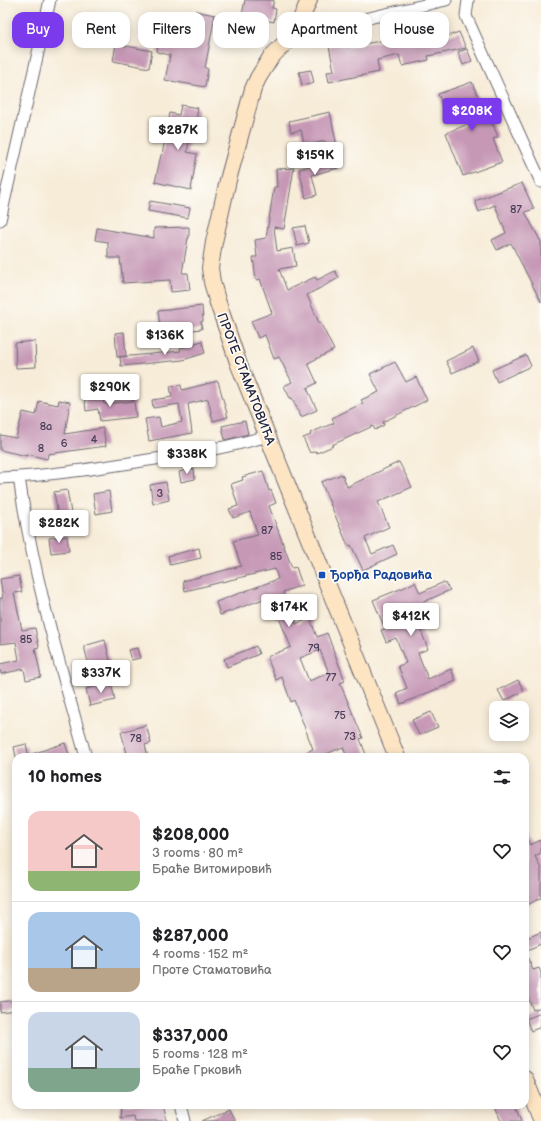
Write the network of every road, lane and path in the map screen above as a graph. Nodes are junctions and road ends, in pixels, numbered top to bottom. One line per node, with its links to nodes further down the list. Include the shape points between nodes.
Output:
1 (50, 0): 9 (street)
2 (309, 0): 5 (street, ПРОТЕ СТАМАТОВИЋА)
3 (446, 0): 6 (street)
4 (468, 0): 8 (street, via 466,16)
5 (304, 12)
6 (372, 17)
7 (280, 48): 10 (street, ПРОТЕ СТАМАТОВИЋА, via 271,57 253,89 228,180 210,268 238,365)
8 (541, 182)
9 (0, 220)
10 (267, 436): 11 (street, via 167,457 73,472); 14 (street, ПРОТЕ СТАМАТОВИЋА)
11 (19, 477): 12 (street); 13 (street, via 27,534 55,648)
12 (0, 478)
13 (85, 753)
14 (395, 753)
15 (529, 1089): 17 (street)
16 (182, 1109): 18 (street)
17 (541, 1119)
18 (185, 1121)

